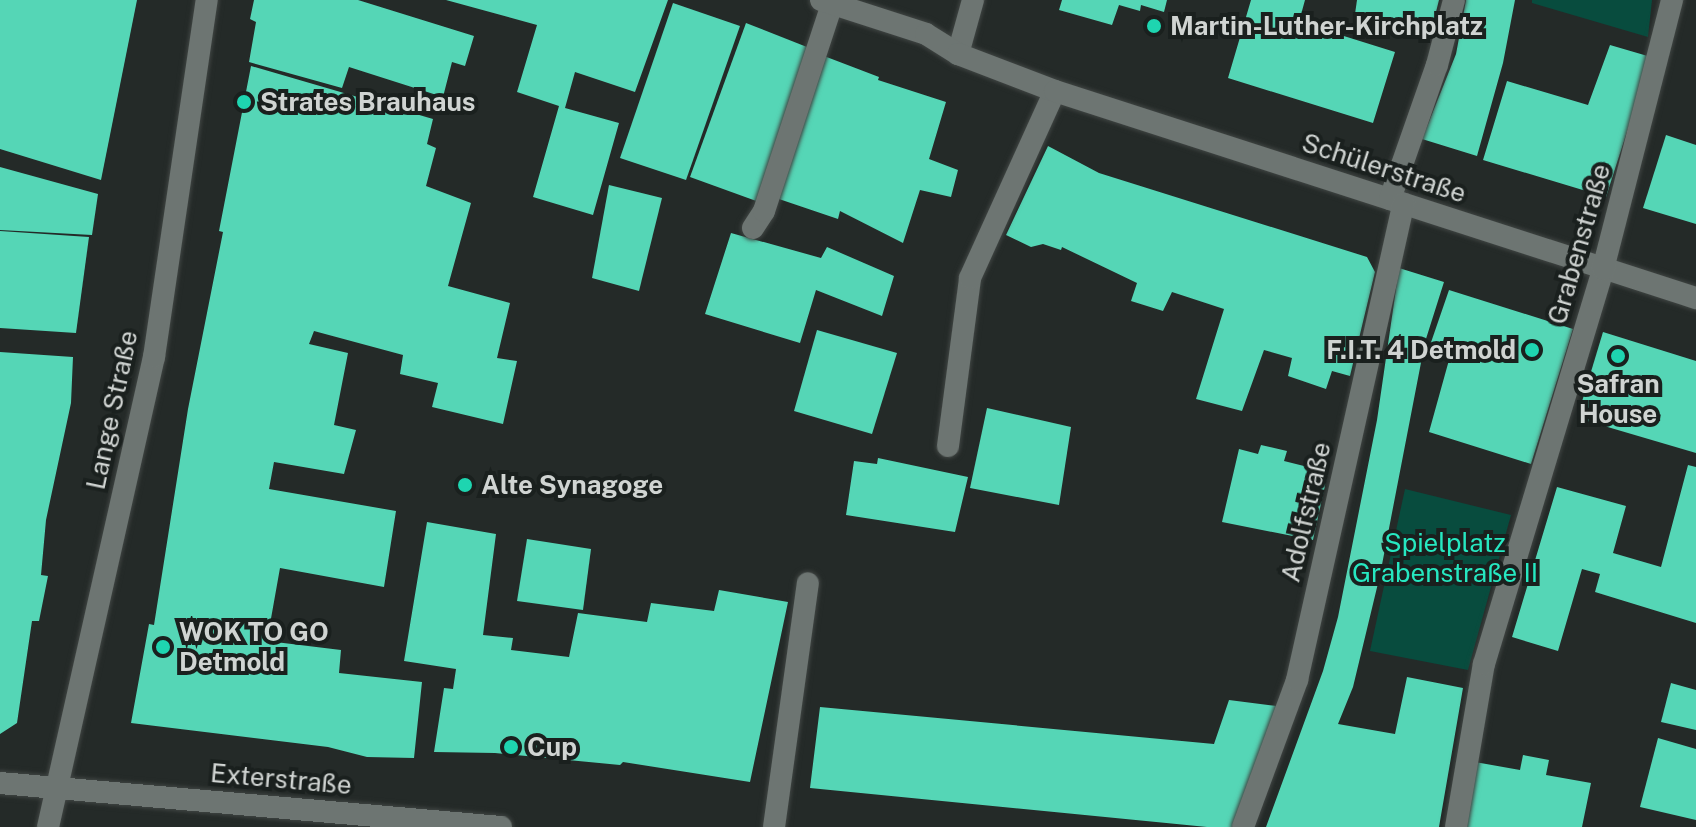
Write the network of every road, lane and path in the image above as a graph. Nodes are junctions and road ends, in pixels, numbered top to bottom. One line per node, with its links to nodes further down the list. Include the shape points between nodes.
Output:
1 (207, 0): 15 (street, Lange Straße, via 154,357)
2 (973, 0): 6 (street)
3 (1454, 0): 8 (street, Adolfstraße)
4 (1672, 0): 10 (street, Grabenstraße)
5 (827, 2): 6 (street, Schülerstraße, via 926,34); 9 (street, via 764,211)
6 (958, 54): 7 (street, Schülerstraße)
7 (1055, 91): 8 (street, Schülerstraße); 12 (street, via 970,278)
8 (1396, 201): 10 (street, Schülerstraße); 19 (street, Adolfstraße, via 1297,680)
9 (753, 228)
10 (1603, 269): 11 (street, Schülerstraße); 20 (street, Grabenstraße, via 1484,664)
11 (1696, 298)
12 (948, 446)
13 (808, 583): 18 (street)
14 (0, 783): 15 (street, Exterstraße)
15 (55, 788): 16 (street, Lange Straße); 17 (street, Exterstraße)
16 (48, 827)
17 (501, 827)
18 (774, 827)
19 (1243, 827)
20 (1456, 827)

